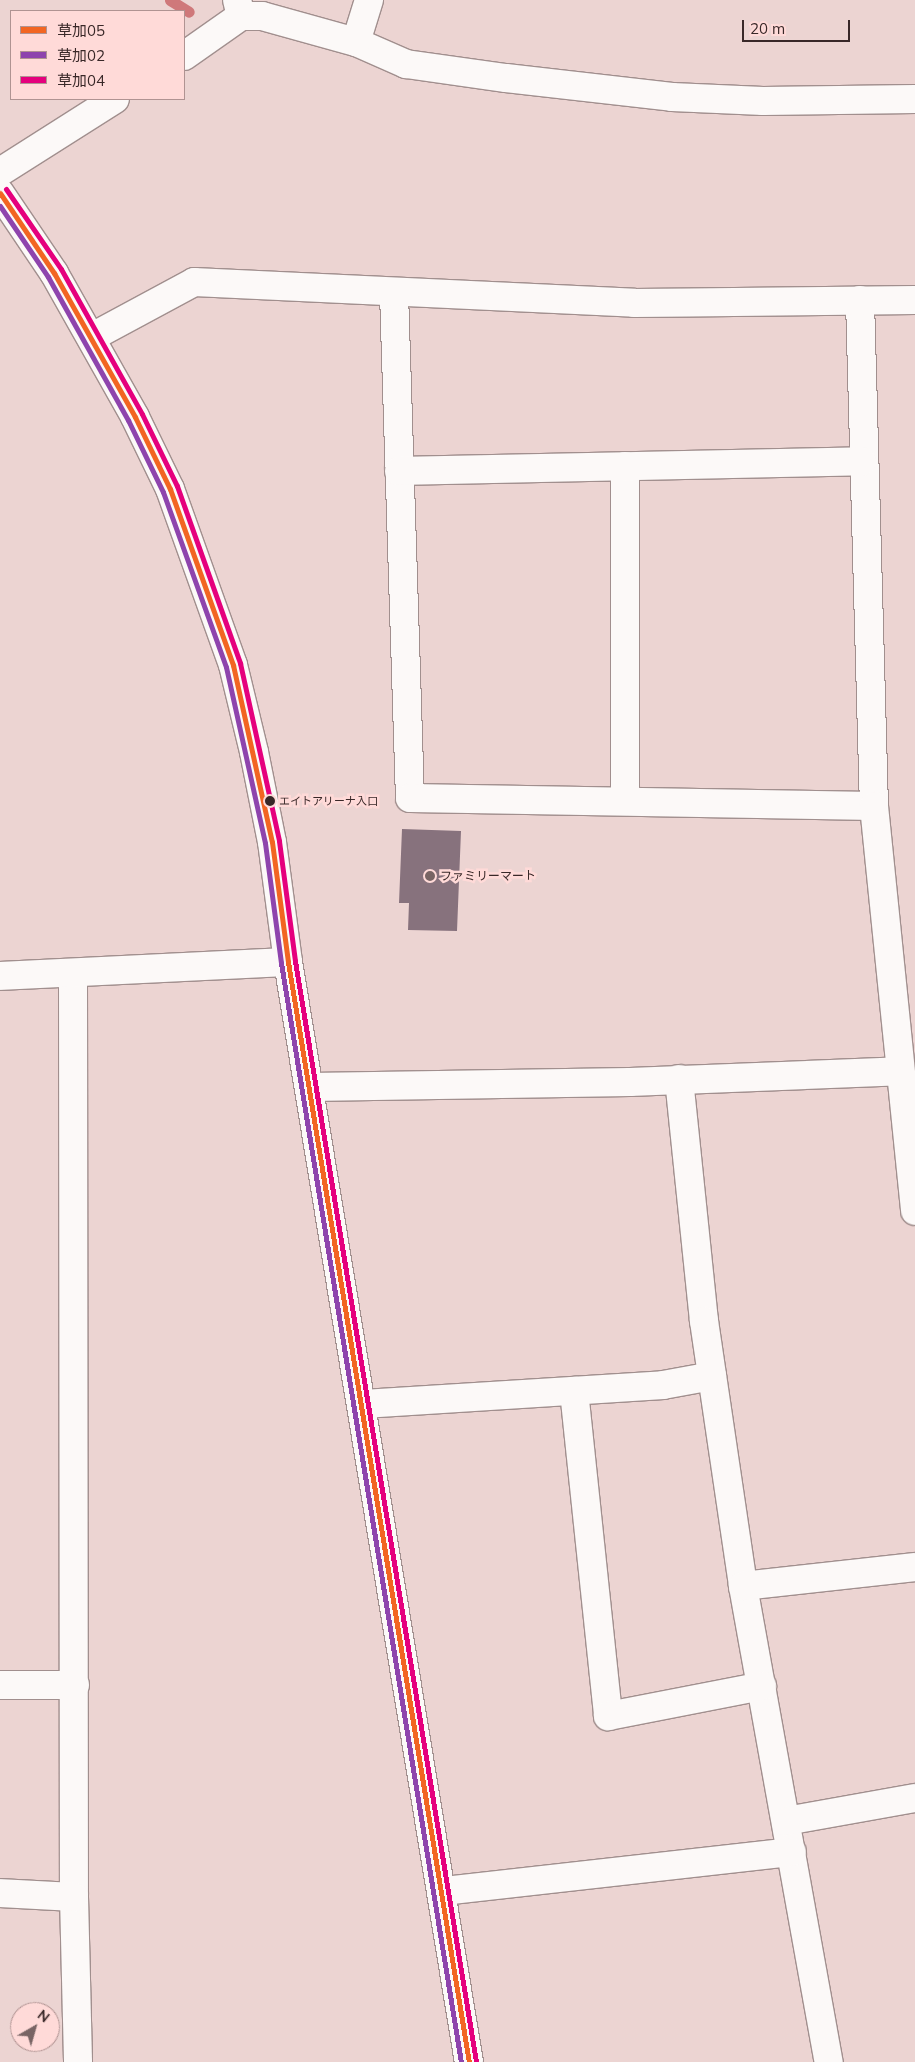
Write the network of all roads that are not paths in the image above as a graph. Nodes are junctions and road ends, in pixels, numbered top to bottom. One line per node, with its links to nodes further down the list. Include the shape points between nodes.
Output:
1 (370, 0): 3 (street)
2 (239, 8): 3 (street); 4 (street)
3 (356, 42): 5 (street, via 406,64 672,97 763,101)
4 (185, 55)
5 (915, 99)
6 (113, 100): 7 (street)
7 (0, 172)
8 (0, 193): 12 (street)
9 (394, 294): 10 (street, via 634,303); 12 (street, via 194,282); 15 (street)
10 (860, 300): 11 (street); 13 (street)
11 (915, 300)
12 (92, 337): 18 (street, via 170,488 233,665 272,842)
13 (862, 460): 14 (street); 17 (street)
14 (625, 466): 15 (street); 16 (street)
15 (399, 471): 16 (street, via 410,798)
16 (626, 801): 17 (street)
17 (874, 806): 21 (street)
18 (288, 962): 19 (street); 23 (street)
19 (74, 973): 20 (street); 31 (street)
20 (0, 976)
21 (900, 1072): 22 (street); 24 (street)
22 (680, 1079): 23 (street); 25 (street)
23 (310, 1087): 27 (street)
24 (915, 1211)
25 (712, 1376): 26 (street, via 663,1385); 29 (street)
26 (574, 1391): 27 (street); 32 (street, via 608,1716)
27 (362, 1404): 36 (street)
28 (915, 1567): 29 (street)
29 (743, 1586): 32 (street)
30 (0, 1685): 31 (street)
31 (76, 1685): 38 (street)
32 (762, 1686): 34 (street)
33 (915, 1798): 34 (street)
34 (786, 1820): 35 (street)
35 (792, 1852): 36 (street); 41 (street)
36 (443, 1892): 40 (street)
37 (0, 1893): 38 (street)
38 (74, 1897): 39 (street)
39 (78, 2062)
40 (469, 2062)
41 (829, 2062)

